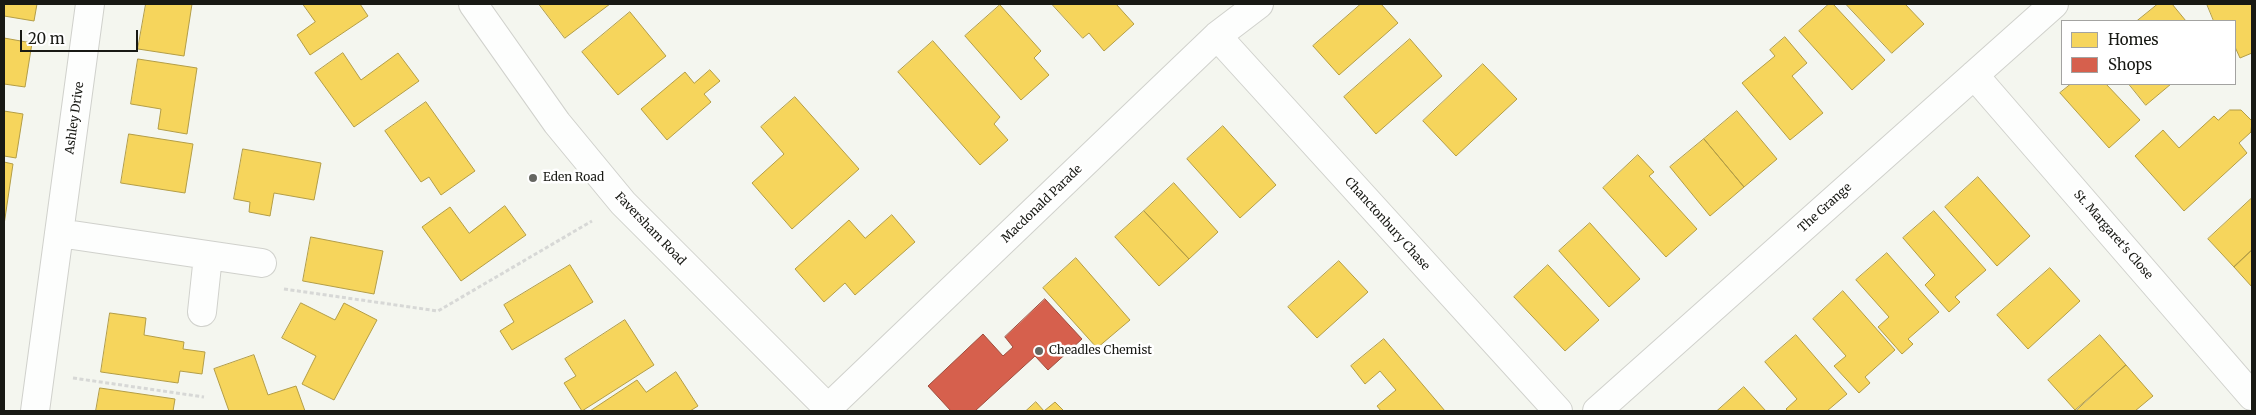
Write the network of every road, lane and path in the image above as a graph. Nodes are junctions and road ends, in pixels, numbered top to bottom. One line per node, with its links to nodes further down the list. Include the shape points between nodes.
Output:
1 (90, 4): 8 (street, Ashley Drive)
2 (473, 4): 7 (street, Faversham Road, via 557,123)
3 (1259, 4): 5 (street, Macdonald Parade)
4 (2054, 4): 6 (street, The Grange)
5 (1217, 36): 15 (street, Macdonald Parade); 17 (street, Chanctonbury Chase)
6 (1974, 75): 13 (street, St. Margaret's Close); 18 (street, The Grange)
7 (623, 203): 10 (path, via 438,311 260,285); 15 (street, Faversham Road)
8 (59, 233): 9 (street); 12 (street, Ashley Drive)
9 (208, 256): 10 (street); 11 (street)
10 (262, 263)
11 (202, 312)
12 (40, 374): 14 (path); 16 (street, Ashley Drive)
13 (2252, 396)
14 (204, 397)
15 (830, 410)
16 (35, 411)
17 (1558, 411)
18 (1597, 411)

